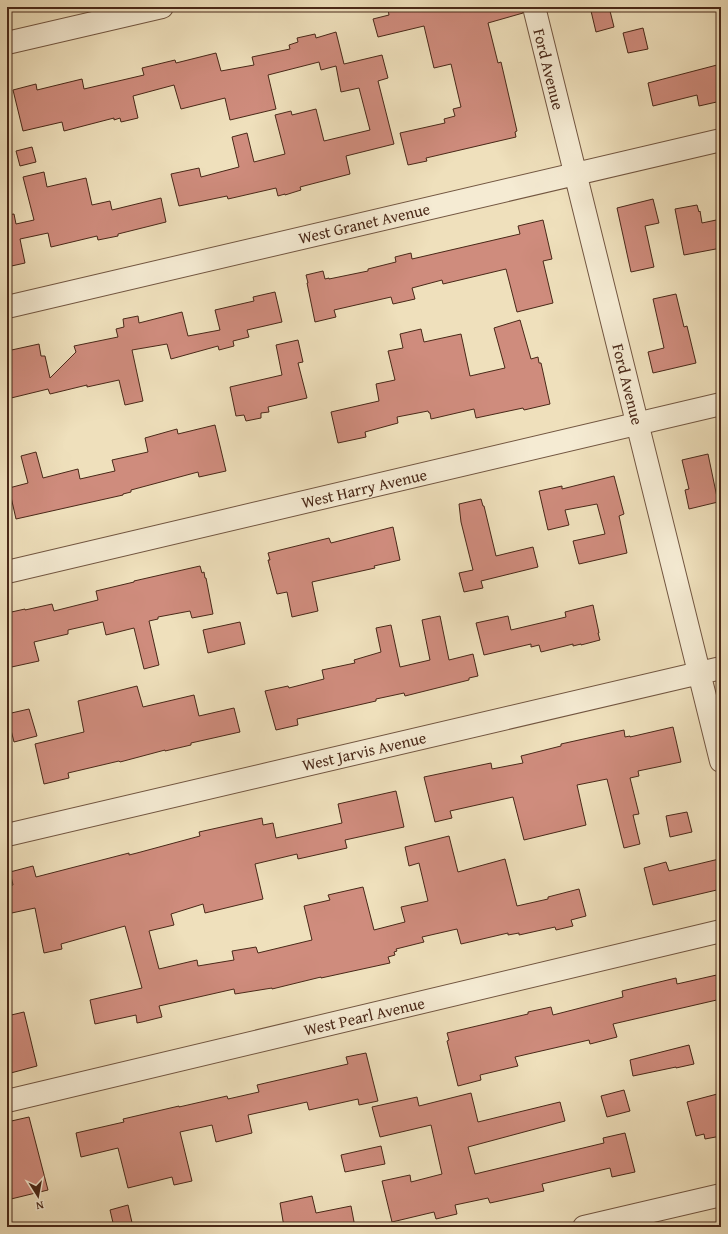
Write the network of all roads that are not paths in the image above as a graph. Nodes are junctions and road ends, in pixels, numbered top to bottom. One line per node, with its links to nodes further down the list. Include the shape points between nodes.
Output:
1 (162, 7): 3 (street)
2 (534, 7): 5 (street, Ford Avenue)
3 (7, 44)
4 (721, 140): 5 (street, West Granet Avenue)
5 (576, 174): 6 (street, West Granet Avenue); 8 (street, Ford Avenue)
6 (7, 307)
7 (721, 404): 8 (street, West Harry Avenue)
8 (638, 424): 9 (street, West Harry Avenue); 11 (street, Ford Avenue)
9 (7, 572)
10 (721, 668): 11 (street, West Jarvis Avenue)
11 (699, 674): 12 (street, Ford Avenue); 13 (street, West Jarvis Avenue)
12 (721, 761)
13 (7, 835)
14 (721, 931): 15 (street, West Pearl Avenue)
15 (7, 1101)
16 (721, 1195): 17 (street)
17 (584, 1227)

